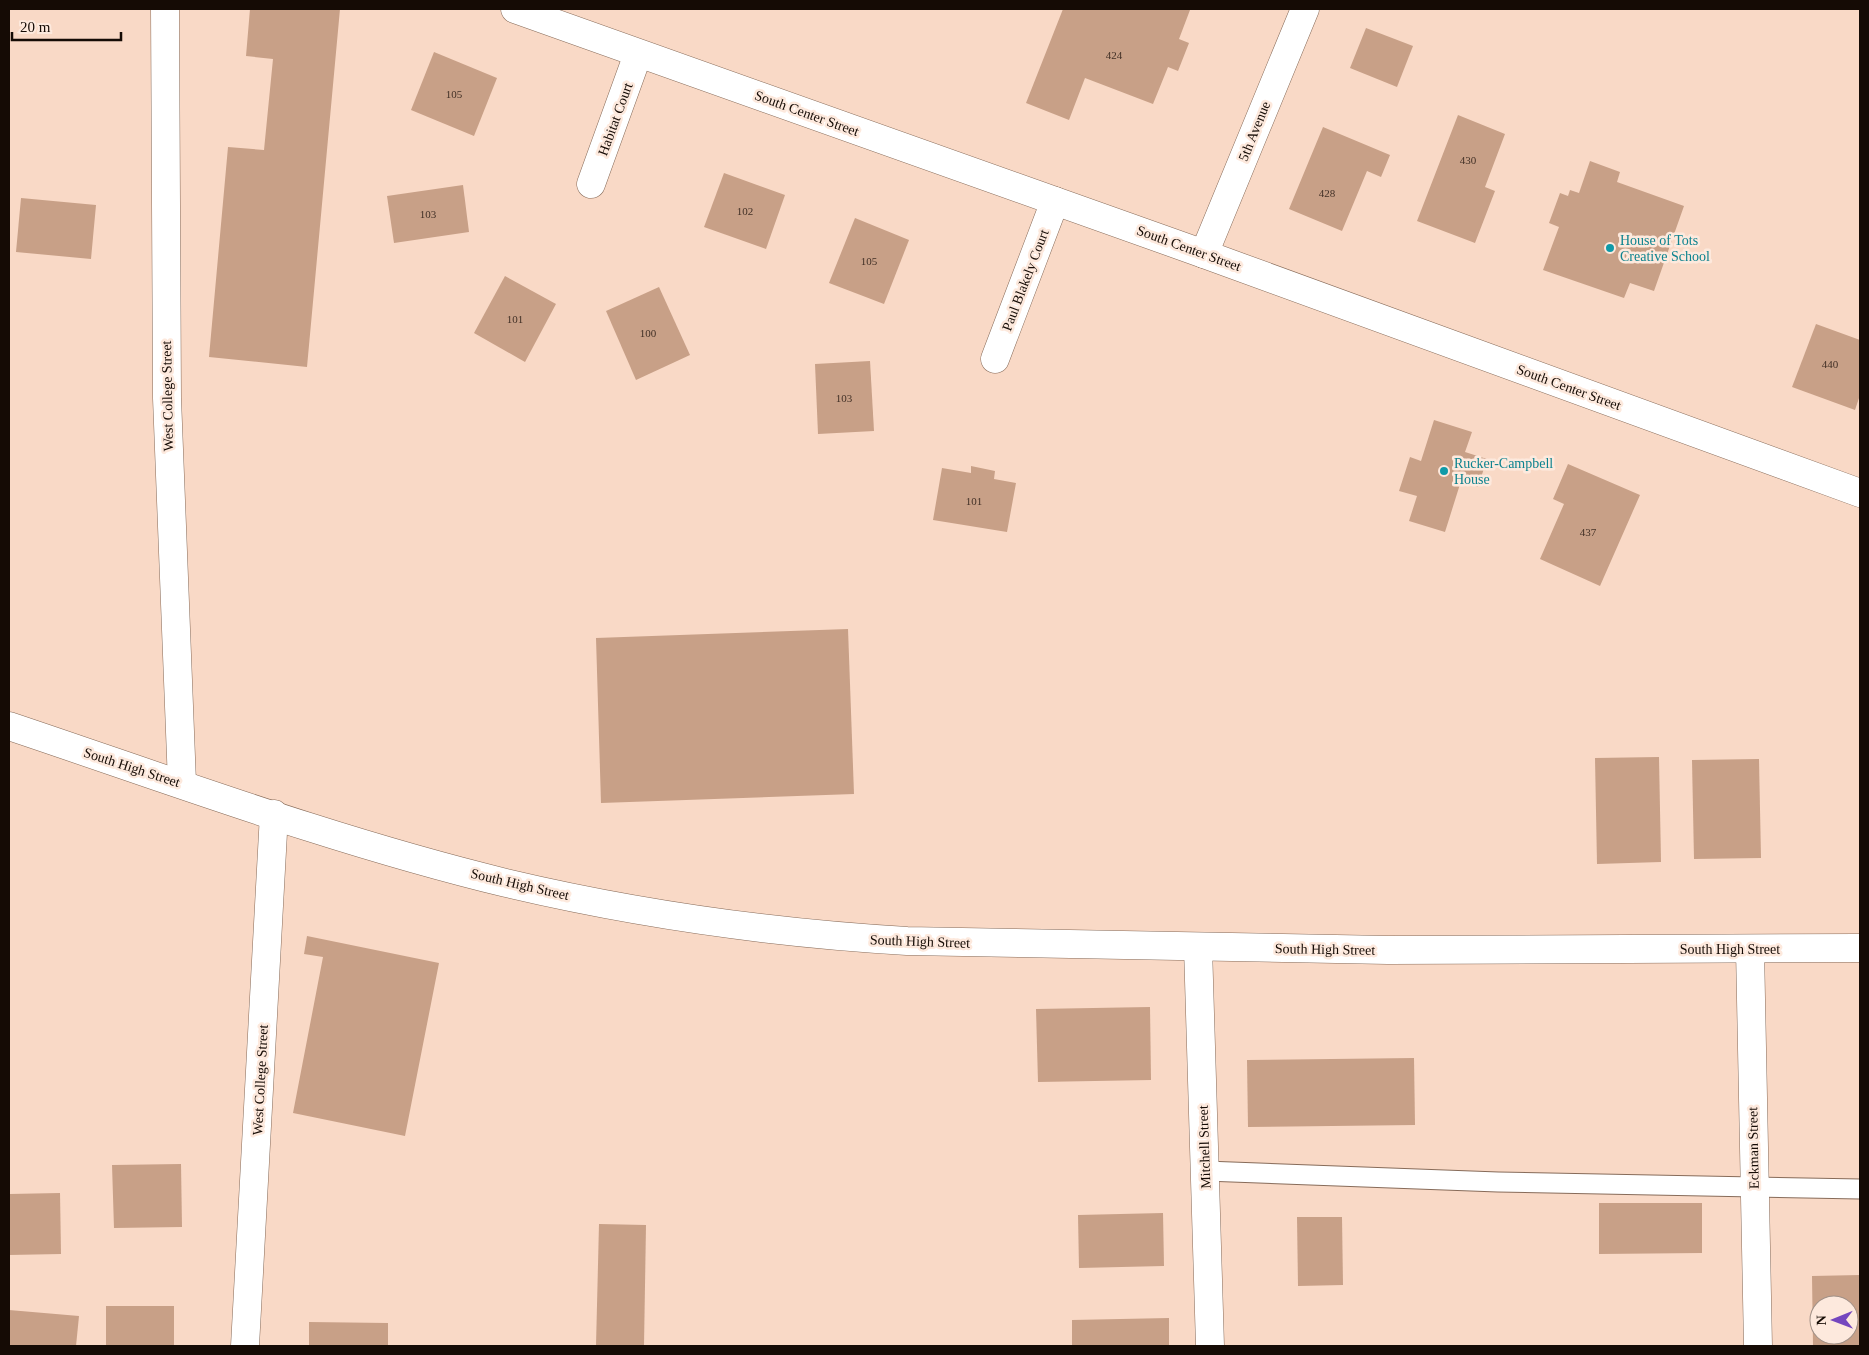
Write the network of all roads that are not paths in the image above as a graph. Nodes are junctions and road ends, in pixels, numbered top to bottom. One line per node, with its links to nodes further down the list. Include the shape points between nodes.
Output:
1 (165, 9): 11 (street, West College Street, via 167,398)
2 (515, 9): 4 (street, South Center Street)
3 (1305, 9): 7 (street, 5th Avenue)
4 (638, 54): 5 (street, Habitat Court); 6 (street, South Center Street)
5 (591, 184)
6 (1055, 201): 7 (street, South Center Street); 8 (street, Paul Blakely Court)
7 (1204, 254): 9 (street, South Center Street)
8 (995, 358)
9 (1860, 493)
10 (9, 726): 11 (street, South High Street)
11 (182, 783): 12 (street, South High Street)
12 (274, 814): 13 (street, South High Street, via 507,883 695,919 898,941); 19 (street, West College Street)
13 (1198, 947): 15 (street, South High Street); 16 (street, Mitchell Street)
14 (1860, 948): 15 (street, South High Street)
15 (1750, 949): 17 (street, Eckman Street)
16 (1205, 1171): 17 (lane); 20 (street, Mitchell Street)
17 (1754, 1187): 18 (lane); 21 (street, Eckman Street)
18 (1860, 1189)
19 (245, 1346)
20 (1210, 1346)
21 (1758, 1346)

